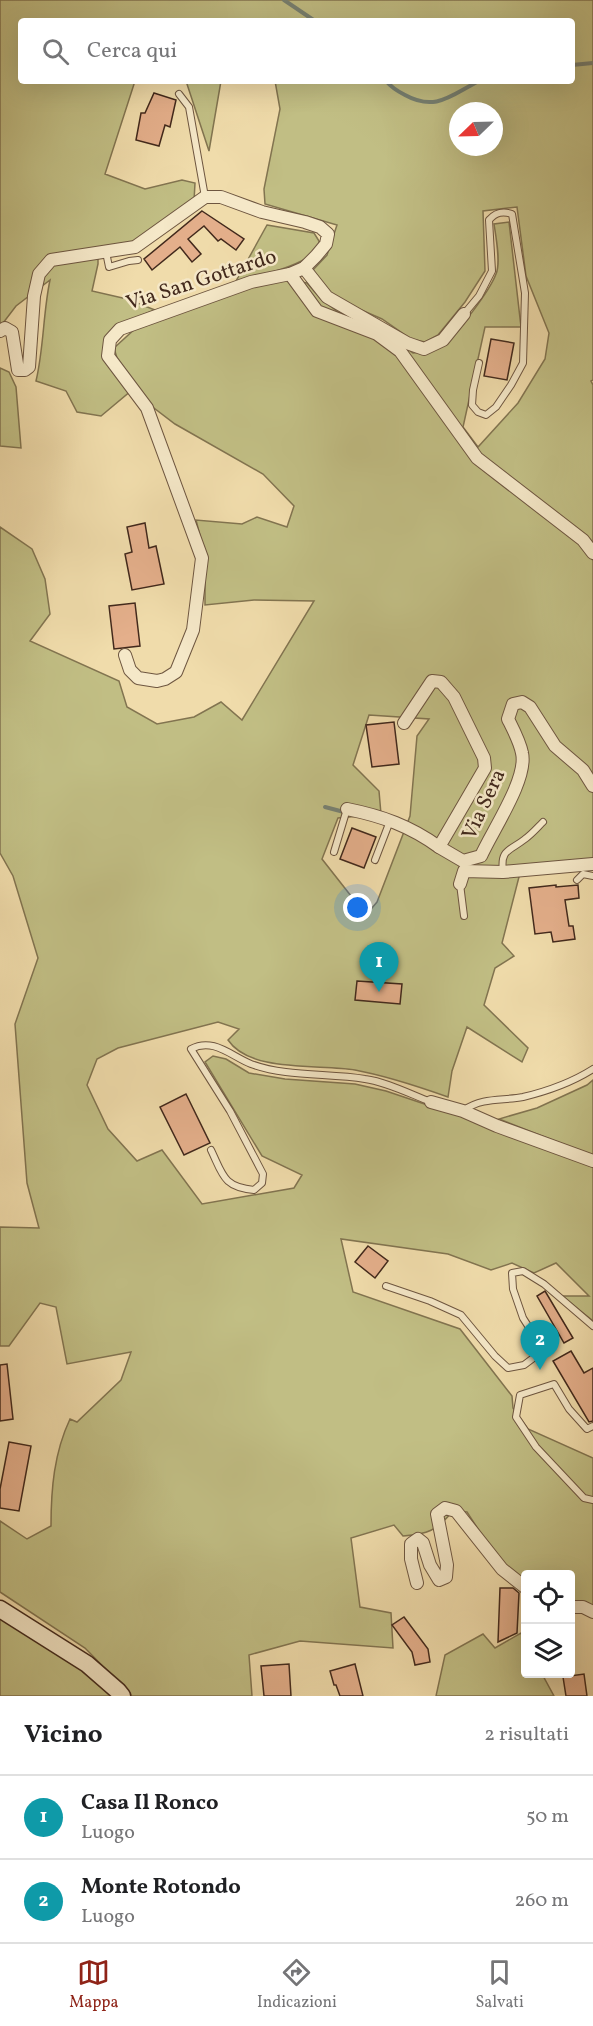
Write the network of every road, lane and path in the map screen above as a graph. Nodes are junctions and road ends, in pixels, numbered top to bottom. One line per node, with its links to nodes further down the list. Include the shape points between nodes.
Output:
1 (178, 94): 2 (lane, via 189,106)
2 (205, 197): 3 (street, via 135,247); 5 (street, Via San Gottardo, via 221,197 320,227 328,234 326,244)
3 (106, 252): 4 (lane, via 109,267); 8 (street, via 51,260 39,274 29,367 25,370 18,370 12,332 5,328)
4 (138, 260)
5 (304, 268): 6 (street, Via San Gottardo); 7 (street, Via San Gottardo, via 327,297 424,349 443,340)
6 (290, 274): 10 (street, via 317,310 377,334 400,351 477,459); 11 (street, Via San Gottardo, via 251,282 120,328 110,340 108,356 147,408 202,558 193,630 176,672 157,681 138,678 130,670)
7 (464, 314): 9 (lane, via 492,271 489,220 505,212 512,214 525,293 523,363 512,386 486,415 472,405)
8 (0, 331)
9 (479, 363)
10 (592, 549)
11 (125, 655)
12 (404, 723): 17 (street, Via Sera, via 432,681 441,682 454,697 484,758 484,768)
13 (593, 786): 17 (street, Via Sera, via 583,770 555,746 530,707 522,702 513,704 508,719 523,754 519,777 503,814 481,856 463,861)
14 (345, 815): 16 (street, Via Sera, via 373,814); 18 (lane)
15 (543, 822): 21 (lane, via 524,841 506,851 501,861)
16 (388, 825): 17 (street, Via Sera, via 419,832); 19 (lane)
17 (439, 847)
18 (334, 852)
19 (375, 860)
20 (593, 864): 21 (street, Via Sera)
21 (503, 872): 24 (street, Via Sera, via 464,871)
22 (593, 876): 23 (lane, via 583,874)
23 (577, 880)
24 (460, 885): 25 (lane)
25 (464, 916)
26 (593, 1069): 28 (lane, via 551,1089 521,1098 488,1100)
27 (431, 1102): 28 (street); 29 (lane, via 369,1079 283,1071 251,1064 219,1047 199,1045 191,1049 230,1111 263,1174 262,1183 254,1190 240,1189 226,1181)
28 (463, 1111): 30 (street)
29 (211, 1150)
30 (593, 1161)
31 (386, 1286): 32 (lane, via 461,1316 508,1368 524,1365 536,1356 537,1340 523,1318 512,1273 523,1271 544,1284)
32 (593, 1326)
33 (593, 1426): 34 (lane, via 587,1429 554,1384 519,1395 516,1417 536,1447 584,1498)
34 (593, 1500)
35 (417, 1583): 36 (street, via 411,1544 418,1539 439,1580 446,1577 438,1514 445,1508 456,1511 502,1569)
36 (521, 1585)
37 (575, 1607): 39 (street)
38 (0, 1609): 40 (street, via 87,1664)
39 (593, 1612)
40 (122, 1696)

